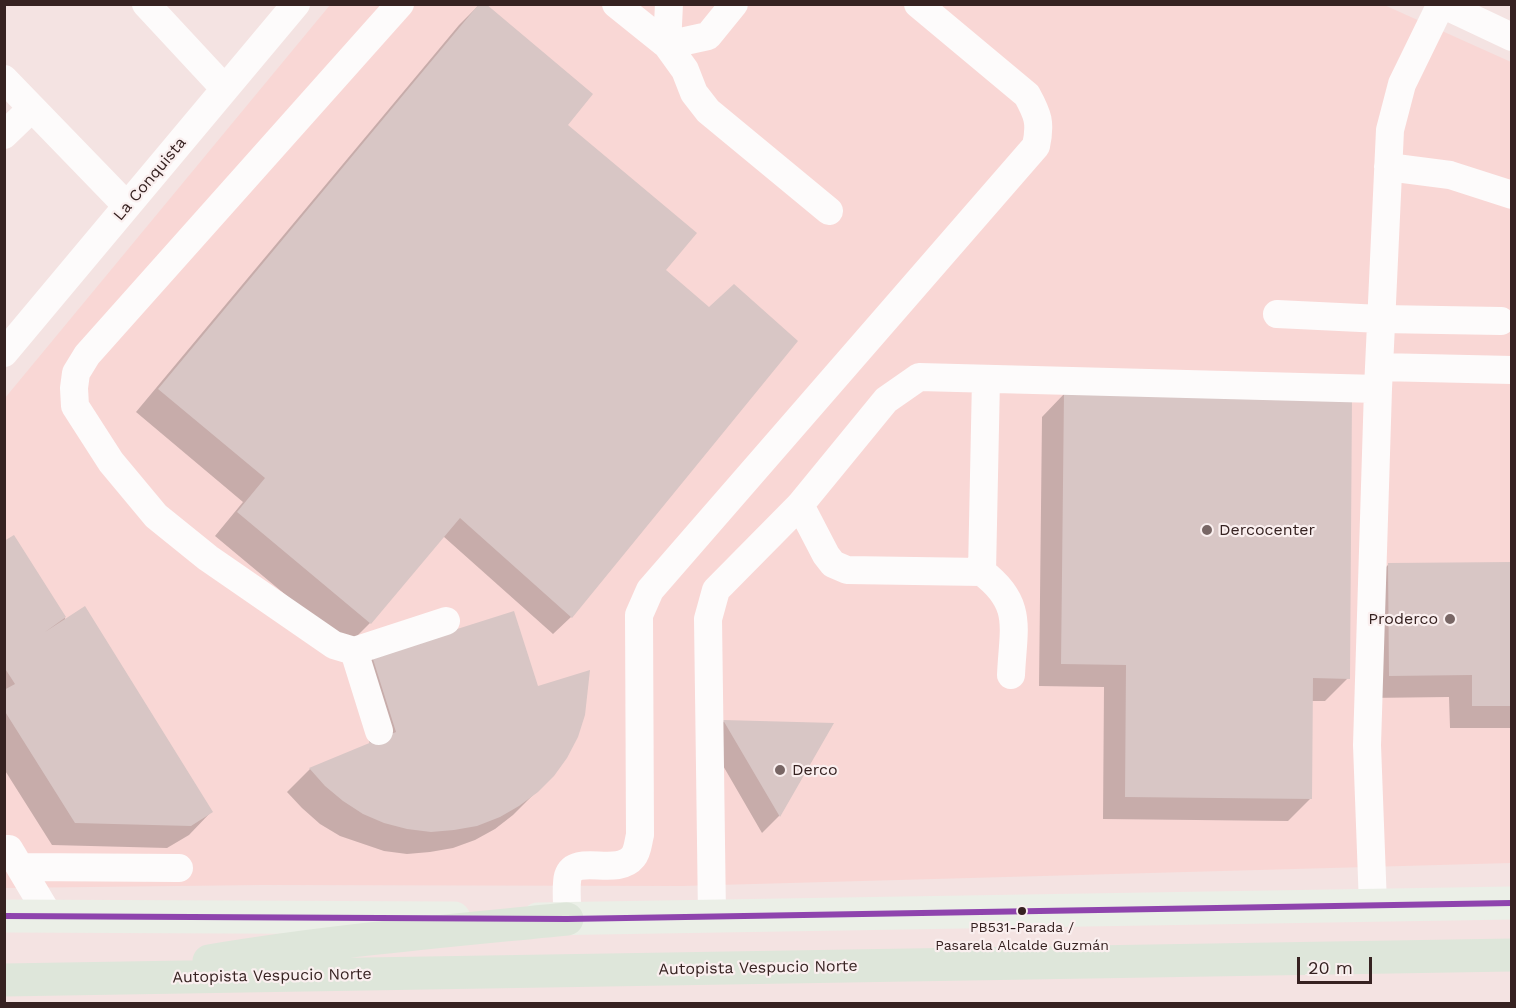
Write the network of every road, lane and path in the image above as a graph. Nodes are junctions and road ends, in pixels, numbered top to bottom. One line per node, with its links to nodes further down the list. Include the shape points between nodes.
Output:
1 (146, 4): 12 (street)
2 (296, 4): 12 (street, La Conquista)
3 (400, 4): 29 (street, via 87,355 76,373 74,388 75,406 111,462 156,516 208,558 334,645)
4 (616, 4): 10 (street)
5 (669, 4): 10 (street)
6 (734, 4): 10 (street, via 708,36)
7 (918, 4): 39 (street, via 1027,95 1040,129 1036,146 650,590 639,615 637,850 622,865 582,864 573,869 568,876)
8 (1441, 4): 9 (street); 15 (street, via 1402,84 1390,130)
9 (1512, 37)
10 (667, 45): 18 (street, via 708,111)
11 (4, 79): 13 (street)
12 (225, 89): 17 (street, La Conquista)
13 (32, 108): 14 (street); 17 (street)
14 (4, 135)
15 (1388, 167): 16 (street, via 1450,175); 20 (street)
16 (1512, 195)
17 (127, 206): 22 (street, La Conquista)
18 (829, 211)
19 (1277, 314): 20 (street)
20 (1381, 319): 21 (street); 24 (street)
21 (1501, 321)
22 (4, 353)
23 (1512, 370): 24 (street)
24 (1379, 378): 25 (street); 35 (street, via 1367,745)
25 (986, 379): 26 (street, via 919,377 886,400); 27 (street)
26 (800, 505): 27 (street, via 826,555 833,564 847,570); 38 (street, via 716,590 708,620)
27 (982, 572): 30 (street, via 1005,592 1013,610)
28 (446, 621): 29 (street)
29 (354, 651): 31 (street)
30 (1011, 675)
31 (379, 732)
32 (12, 858): 33 (street); 37 (street)
33 (179, 868)
34 (1512, 903): 35 (main road)
35 (1373, 905): 38 (main road)
36 (4, 916): 37 (main road)
37 (49, 916): 39 (main road)
38 (711, 916): 39 (main road)
39 (567, 919): 41 (highway, via 299,947)
40 (1512, 955): 41 (highway, Autopista Vespucio Norte)
41 (110, 979): 42 (highway, Autopista Vespucio Norte)
42 (4, 980)

